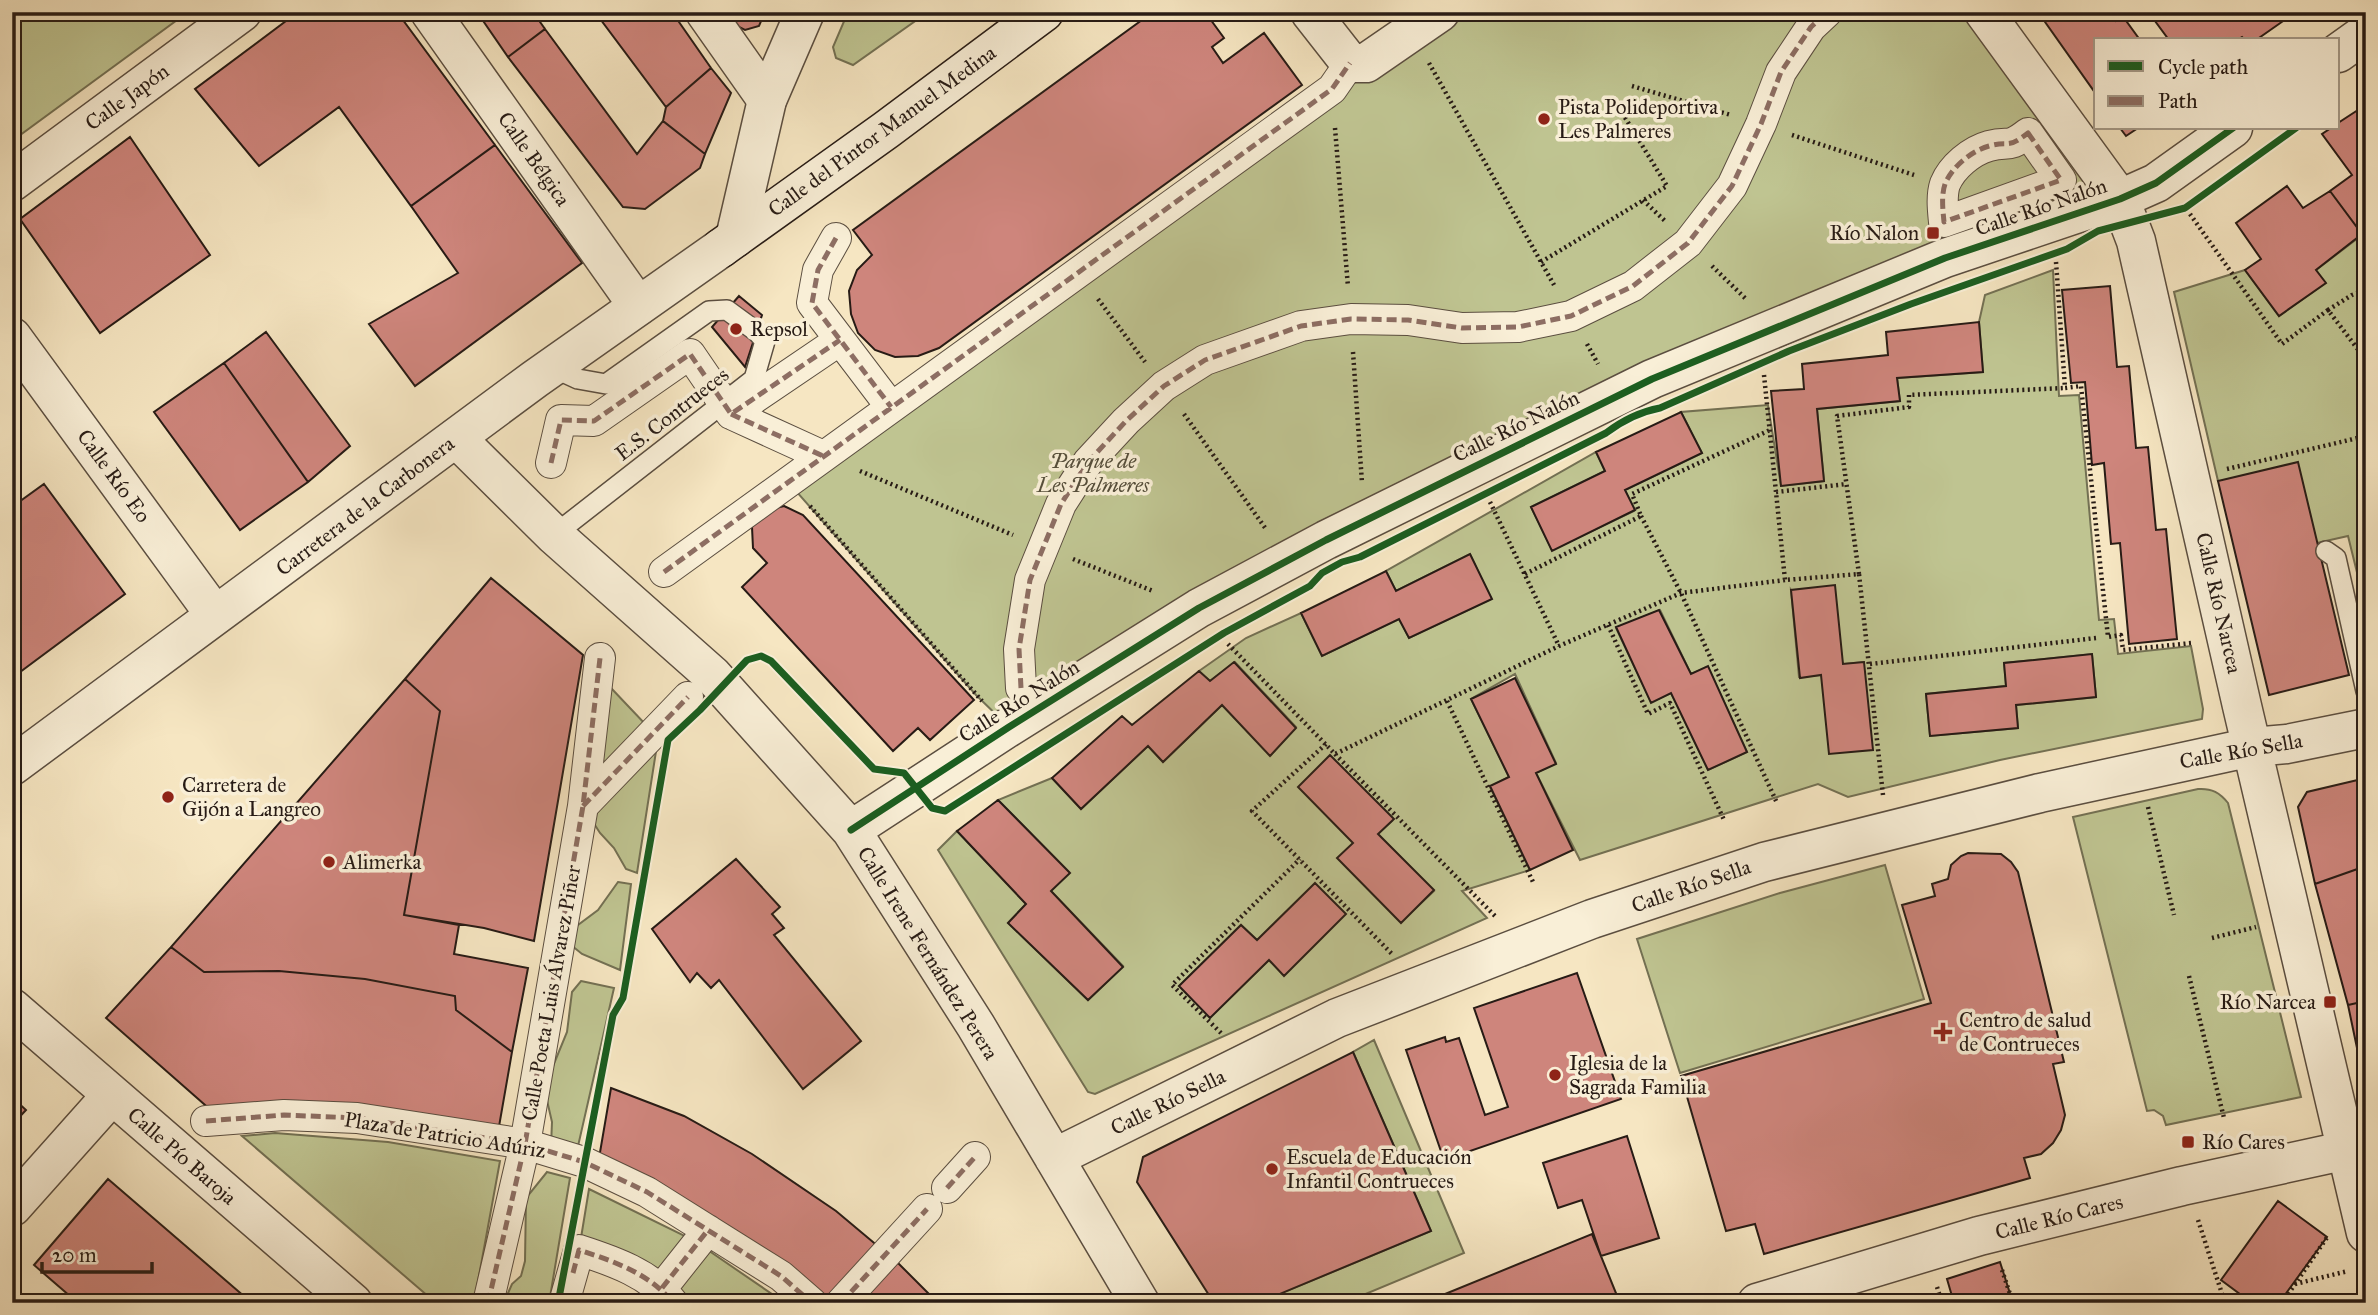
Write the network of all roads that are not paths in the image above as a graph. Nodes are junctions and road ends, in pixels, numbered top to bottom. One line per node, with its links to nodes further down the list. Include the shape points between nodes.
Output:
1 (242, 12): 15 (street, Calle Japón)
2 (430, 12): 19 (street, Calle Bélgica)
3 (705, 12): 13 (street)
4 (805, 12): 13 (street)
5 (1044, 12): 18 (street, Calle del Pintor Manuel Medina)
6 (1310, 12): 12 (street)
7 (1440, 12): 12 (street, via 1366,63)
8 (1826, 12): 33 (street, via 1781,72 1732,186 1688,243 1633,286 1571,316 1518,327 1462,328 1408,320 1351,319 1301,326 1205,360 1164,386 1088,462 1061,504 1030,580 1020,649)
9 (1984, 12): 16 (street, Calle Río Narcea)
10 (2366, 33): 11 (street)
11 (2340, 52)
12 (1350, 63): 23 (street, via 1332,89)
13 (767, 100): 18 (street)
14 (2230, 130): 16 (street, Calle Río Nalón, via 2156,183)
15 (12, 182)
16 (2120, 199): 37 (street, Calle Río Narcea, via 2136,241); 40 (street, Calle Río Nalón, via 1933,263 1652,379 1473,466 1199,608)
17 (836, 238): 21 (street, via 818,270 812,303)
18 (728, 243): 19 (street, Carretera de la Carbonera)
19 (638, 306): 22 (street, Carretera de la Carbonera)
20 (12, 337): 31 (street, Calle Río Eo)
21 (841, 340): 23 (street); 24 (street)
22 (552, 367): 24 (lane, E.S. Contrueces, via 578,379 606,384 709,311 727,310 765,341 754,379); 25 (street, Carretera de la Carbonera)
23 (891, 407): 26 (street)
24 (727, 408): 26 (street); 27 (street, via 690,354 594,421 561,420); 28 (lane, E.S. Contrueces)
25 (456, 438): 28 (street, Calle Irene Fernández Perera); 31 (street, Carretera de la Carbonera)
26 (823, 456): 30 (street)
27 (551, 463)
28 (554, 535): 40 (street, Calle Irene Fernández Perera, via 712,675)
29 (2326, 551): 34 (lane, via 2336,558)
30 (664, 572)
31 (215, 615): 38 (street, Carretera de la Carbonera)
32 (600, 658): 39 (street, Calle Poeta Luis Álvarez Piñer)
33 (1021, 688)
34 (2366, 691)
35 (688, 697): 39 (street)
36 (2366, 728): 37 (street, Calle Río Sella)
37 (2252, 747): 45 (street, Calle Río Narcea); 47 (street, Calle Río Sella, via 2040,793 1764,862 1592,919 1337,1018)
38 (12, 766)
39 (583, 806): 44 (street, Calle Poeta Luis Álvarez Piñer)
40 (851, 830): 47 (street, Calle Irene Fernández Perera)
41 (12, 1008): 42 (street, Calle Pío Baroja)
42 (111, 1096): 48 (street); 52 (street, Calle Pío Baroja)
43 (206, 1121): 44 (street, Plaza de Patricio Adúriz, via 284,1115 357,1118)
44 (525, 1144): 49 (street, Plaza de Patricio Adúriz, via 584,1162 647,1192); 53 (street, Calle Poeta Luis Álvarez Piñer)
45 (2356, 1149): 50 (street, Calle Río Narcea); 58 (street, Calle Río Cares, via 1979,1236)
46 (975, 1157): 56 (street)
47 (1054, 1158): 57 (street, Calle Irene Fernández Perera)
48 (12, 1207)
49 (708, 1230): 51 (street); 55 (street, Plaza de Patricio Adúriz, via 782,1276)
50 (2348, 1234)
51 (667, 1295): 54 (street, via 615,1262 579,1250)
52 (353, 1303)
53 (488, 1303)
54 (565, 1303)
55 (812, 1303)
56 (841, 1303)
57 (1140, 1303)
58 (1756, 1303)

